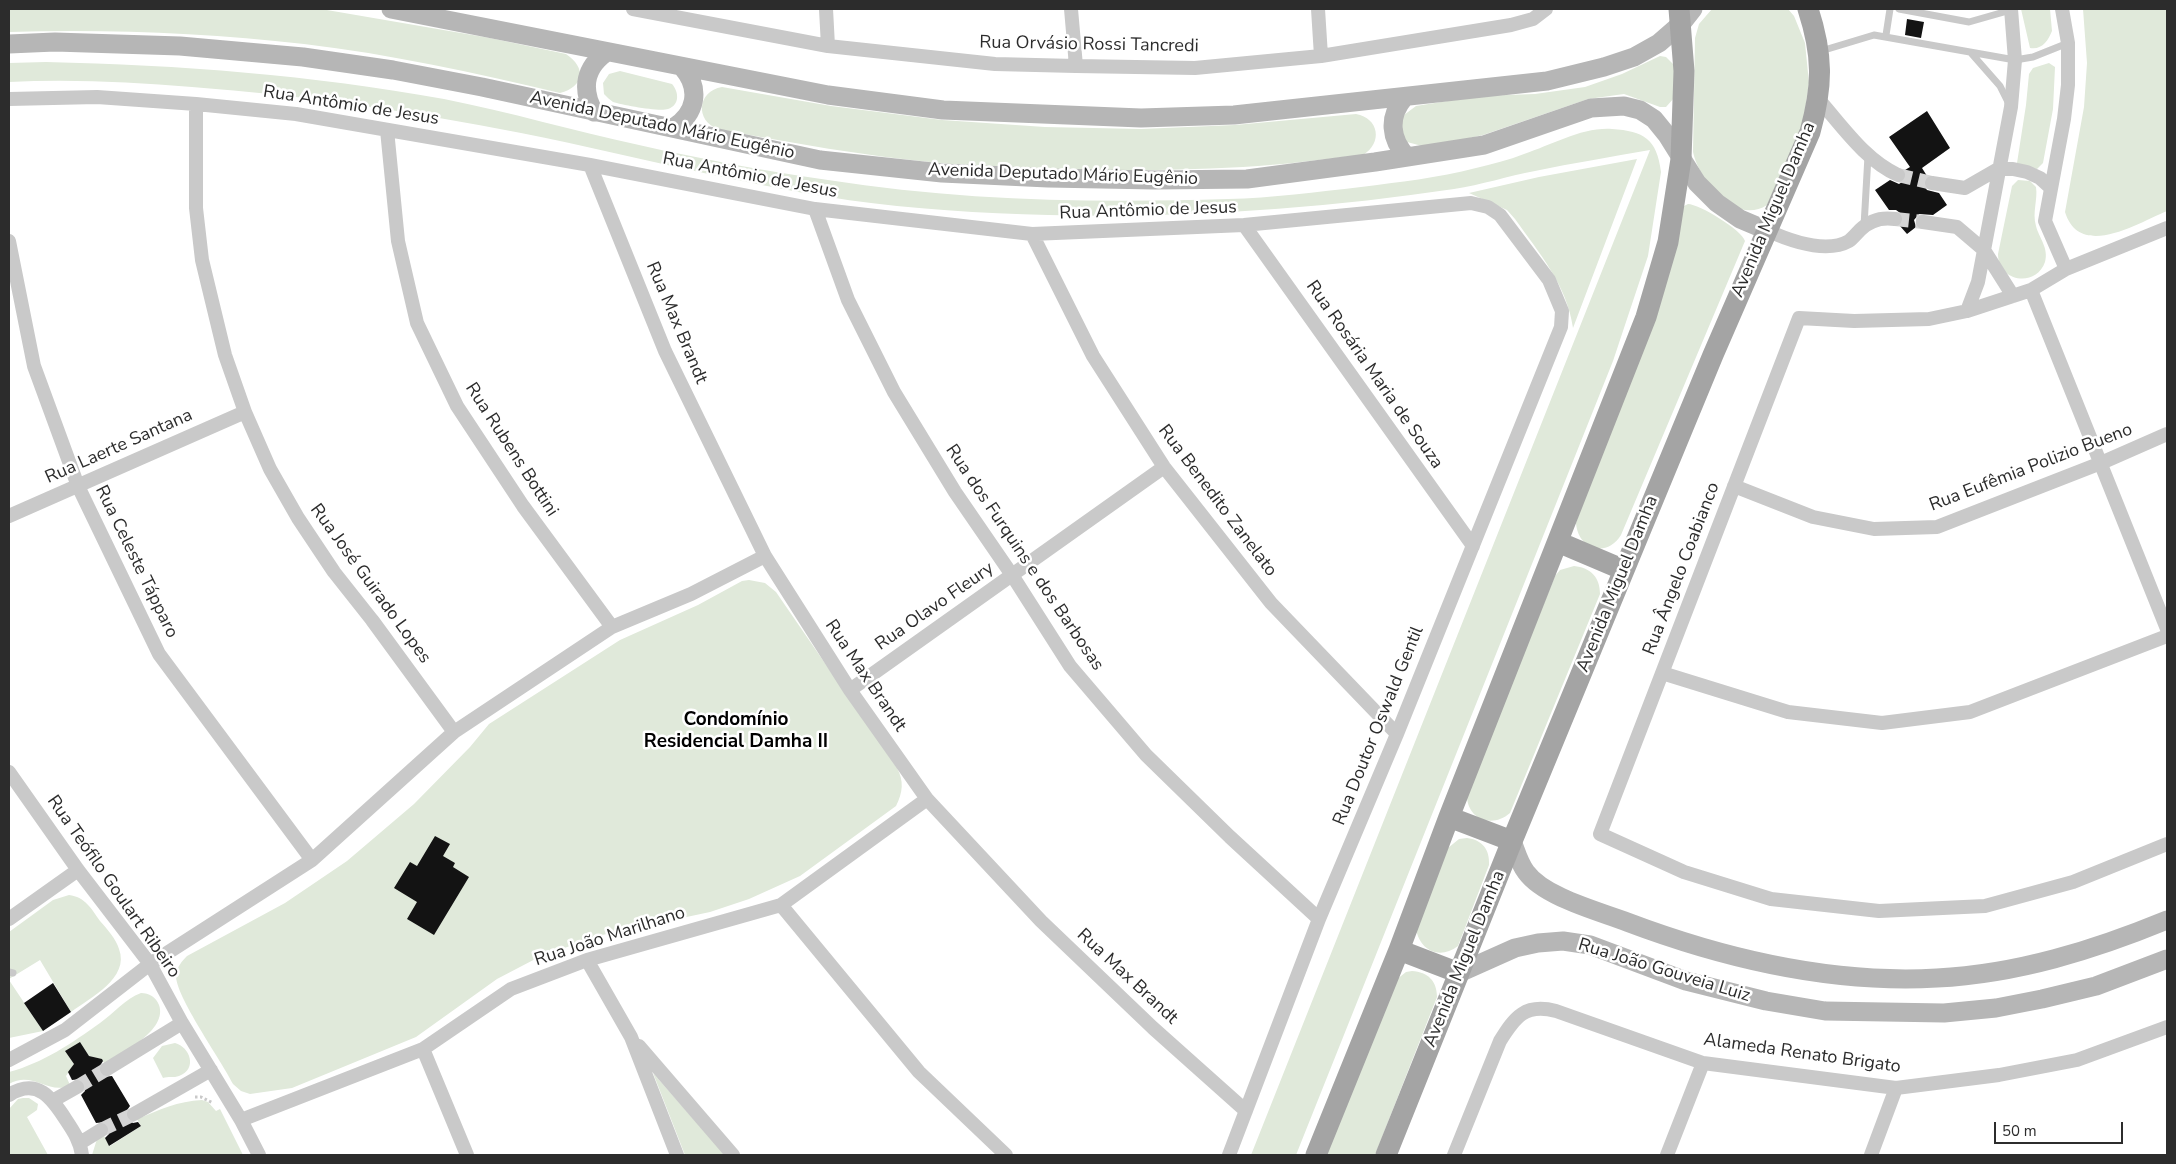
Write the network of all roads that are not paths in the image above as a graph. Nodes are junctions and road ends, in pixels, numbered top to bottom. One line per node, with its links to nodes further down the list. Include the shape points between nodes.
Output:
1 (391, 9): 17 (street)
2 (633, 9): 16 (street, Rua Orvásio Rossi Tancredi)
3 (826, 9): 16 (street)
4 (1071, 9): 22 (street)
5 (1318, 9): 20 (street)
6 (1808, 9): 18 (main road, Avenida Miguel Damha)
7 (1890, 9): 13 (lane)
8 (1899, 9): 9 (lane, via 1969,22)
9 (2011, 9): 21 (street)
10 (2062, 9): 14 (street)
11 (1545, 10): 20 (street, Rua Orvásio Rossi Tancredi, via 1533,19 1511,26)
12 (1685, 14): 24 (street, via 1659,43 1634,57 1604,67 1547,81); 35 (main road)
13 (1886, 36): 18 (lane, via 1874,35); 19 (lane)
14 (2068, 43): 21 (lane); 41 (street, via 2065,111)
15 (9, 44): 30 (street, Avenida Deputado Mário Eugênio, via 55,42 180,46 303,57 393,70)
16 (828, 46): 22 (street, Rua Orvásio Rossi Tancredi, via 995,64)
17 (607, 52): 23 (street); 30 (street, via 594,63 587,78 586,96)
18 (1819, 52): 26 (main road, Avenida Miguel Damha)
19 (1971, 53): 21 (lane); 29 (lane, via 2000,86)
20 (1321, 56): 22 (street, Rua Orvásio Rossi Tancredi, via 1195,68)
21 (2015, 60): 29 (street)
22 (1076, 66)
23 (683, 68): 27 (street, via 828,95 943,110 1046,115 1141,118 1234,115); 31 (street, via 693,83 694,101 687,117)
24 (1404, 98): 27 (street); 34 (street, via 1395,110 1392,126 1396,143)
25 (9, 99): 28 (street, Rua Antômio de Jesus, via 98,97)
26 (1819, 100): 33 (street); 48 (main road, Avenida Miguel Damha, via 1810,132)
27 (1370, 101): 36 (street, via 1384,129 1383,146)
28 (196, 104): 32 (street, Rua Antômio de Jesus, via 296,114); 57 (street, Rua José Guirado Lopes, via 196,208 202,260 225,355)
29 (2011, 107): 38 (street)
30 (594, 112): 31 (street, Avenida Deputado Mário Eugênio)
31 (673, 128): 36 (street, Avenida Deputado Mário Eugênio, via 820,160 942,173 1155,180 1247,178)
32 (387, 130): 37 (street, Rua Antômio de Jesus); 69 (street, Rua Rubens Bottini, via 398,241 417,323 457,406 522,506)
33 (1868, 156): 39 (street, via 1882,168); 46 (lane)
34 (1407, 157): 35 (street, Avenida Deputado Mário Eugênio, via 1484,144 1591,108 1624,106 1640,110 1654,119); 36 (street, Avenida Deputado Mário Eugênio)
35 (1681, 159): 48 (street, Avenida Deputado Mário Eugênio, via 1717,203 1740,219); 64 (main road, via 1668,242 1646,317)
36 (1375, 162)
37 (590, 164): 42 (street, Rua Antômio de Jesus); 66 (street, Rua Max Brandt, via 665,351)
38 (1998, 169): 40 (street, via 1965,188); 41 (street, via 2027,172); 51 (street)
39 (1898, 175)
40 (1932, 183)
41 (2051, 188): 52 (street, via 2045,221)
42 (815, 210): 49 (street, Rua Antômio de Jesus); 68 (street, Rua dos Furquins e dos Barbosas, via 848,300 894,392 955,492)
43 (1895, 219): 46 (street, via 1876,219)
44 (1923, 222): 51 (street, via 1957,227)
45 (1244, 226): 49 (street, Rua Antômio de Jesus); 55 (street, Rua Antômio de Jesus, via 1471,203 1488,207 1507,223 1549,280); 65 (street, Rua Rosária Maria de Souza)
46 (1864, 226): 48 (street, via 1849,241 1832,246 1792,242)
47 (2167, 228): 52 (street)
48 (1766, 230): 67 (main road, Avenida Miguel Damha)
49 (1032, 234): 60 (street, Rua Benedito Zanelato, via 1093,356)
50 (9, 241): 61 (street, Rua Celeste Tápparo, via 34,366)
51 (1984, 250): 54 (street); 56 (street)
52 (2066, 269): 53 (street)
53 (2031, 290): 54 (street); 59 (street)
54 (2013, 296): 56 (street)
55 (1562, 311): 65 (street, Rua Doutor Oswald Gentil, via 1561,327)
56 (1968, 311): 62 (street, Rua Ângelo Coabianco, via 1929,319 1854,321 1799,318)
57 (245, 412): 61 (street, Rua Laerte Santana); 74 (street, Rua José Guirado Lopes, via 270,469 298,518 334,572)
58 (2167, 434): 59 (street, Rua Eufêmia Polizio Bueno)
59 (2101, 463): 62 (street, Rua Eufêmia Polizio Bueno, via 1936,527 1874,529 1813,517); 70 (street)
60 (1164, 467): 68 (street, Rua Olavo Fleury); 75 (street, Rua Benedito Zanelato, via 1272,604)
61 (78, 486): 63 (street, Rua Laerte Santana); 81 (street, Rua Celeste Tápparo, via 159,654)
62 (1734, 486): 72 (street, Rua Ângelo Coabianco)
63 (9, 516)
64 (1558, 542): 67 (main road); 78 (main road)
65 (1473, 546): 75 (street, Rua Doutor Oswald Gentil)
66 (765, 556): 69 (street, via 691,594); 73 (street, Rua Max Brandt)
67 (1624, 570): 79 (main road, Avenida Miguel Damha)
68 (1012, 575): 73 (street, Rua Olavo Fleury); 85 (street, Rua dos Furquins e dos Barbosas, via 1070,666 1146,754 1230,838)
69 (612, 627): 74 (street)
70 (2167, 629)
71 (2167, 636): 72 (street, via 1970,712 1882,723 1788,712)
72 (1662, 673): 80 (street, Rua Ângelo Coabianco, via 1600,834 1684,872 1770,899 1879,911 1985,906 2073,882)
73 (850, 690): 77 (street, Rua Max Brandt)
74 (454, 732): 81 (street)
75 (1397, 734): 85 (street, Rua Doutor Oswald Gentil)
76 (9, 772): 82 (street, Rua Teófilo Goulart Ribeiro)
77 (927, 799): 83 (street, Rua João Marilhano); 104 (street, Rua Max Brandt, via 1042,921 1153,1028)
78 (1449, 817): 79 (main road); 87 (main road)
79 (1512, 841): 86 (street, Rua João Gouveia Luiz, via 1526,873 1554,893 1695,945 1772,965 1824,974 1938,978 1988,972 2081,952); 91 (main road, Avenida Miguel Damha)
80 (2167, 844)
81 (312, 860): 90 (street)
82 (78, 870): 84 (street); 90 (street, Rua Teófilo Goulart Ribeiro)
83 (781, 905): 89 (street, Rua João Marilhano); 113 (street, via 919,1072)
84 (9, 918)
85 (1319, 919): 104 (street, Rua Doutor Oswald Gentil)
86 (2167, 920)
87 (1399, 950): 91 (main road); 115 (main road)
88 (2167, 959): 91 (street, Rua João Gouveia Luiz, via 2096,986 2042,1000 1944,1014 1825,1011 1766,1001 1686,980 1590,945 1563,941 1515,948)
89 (587, 960): 94 (street); 95 (street, Rua João Marilhano, via 511,989)
90 (150, 964): 92 (street, Rua Teófilo Goulart Ribeiro); 96 (street, via 66,1030)
91 (1459, 973): 116 (main road, Avenida Miguel Damha)
92 (182, 1023): 98 (street); 99 (street, Rua Teófilo Goulart Ribeiro)
93 (2167, 1027): 101 (street, Alameda Renato Brigato, via 2077,1060 1999,1075)
94 (631, 1037): 111 (street); 112 (street)
95 (423, 1049): 106 (street, Rua João Marilhano); 110 (street)
96 (9, 1060)
97 (1703, 1063): 101 (street, Alameda Renato Brigato); 117 (street, Alameda Renato Brigato, via 1556,1011 1535,1007 1523,1012 1500,1041); 118 (street)
98 (108, 1069)
99 (211, 1070): 105 (street); 106 (street, Rua Teófilo Goulart Ribeiro)
100 (77, 1087): 103 (street)
101 (1896, 1088): 119 (street)
102 (9, 1095): 103 (street, via 18,1089 34,1088)
103 (54, 1100): 108 (street)
104 (1246, 1111): 114 (street, Rua Doutor Oswald Gentil)
105 (134, 1114)
106 (241, 1120): 109 (street, Rua Teófilo Goulart Ribeiro)
107 (101, 1130): 108 (street)
108 (81, 1149)
109 (259, 1155)
110 (467, 1155)
111 (677, 1155)
112 (733, 1155)
113 (1006, 1155)
114 (1229, 1155)
115 (1316, 1155)
116 (1386, 1155)
117 (1454, 1155)
118 (1667, 1155)
119 (1871, 1155)

